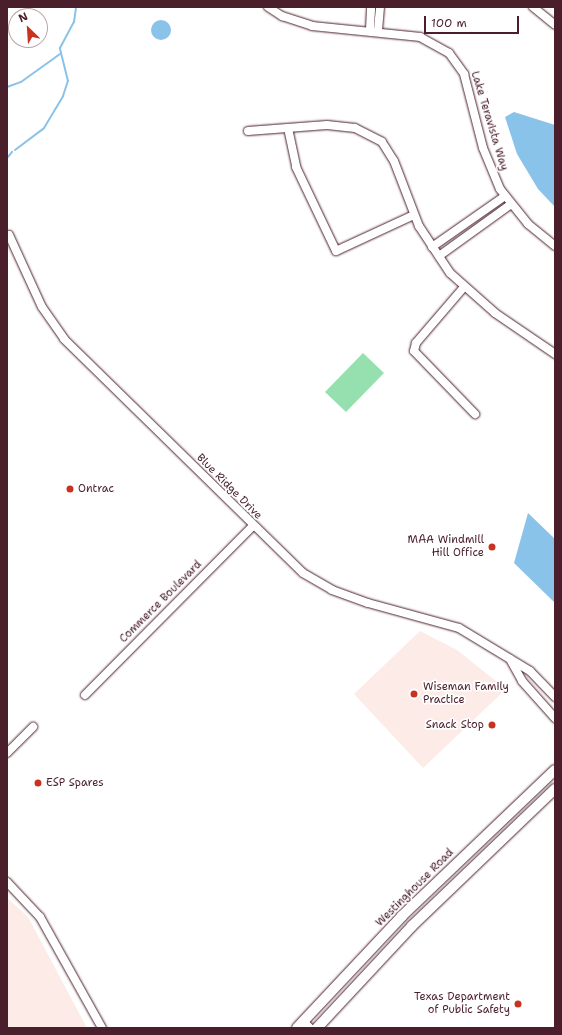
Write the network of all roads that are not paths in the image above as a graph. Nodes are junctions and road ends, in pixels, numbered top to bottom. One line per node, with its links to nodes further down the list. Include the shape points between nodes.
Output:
1 (268, 7): 6 (street, Lake Teravista Way, via 298,23)
2 (371, 7): 6 (street)
3 (380, 7): 6 (street)
4 (533, 7): 5 (street)
5 (555, 25)
6 (374, 30): 9 (street, Lake Teravista Way, via 430,41 456,62 469,86 490,168)
7 (288, 128): 8 (street); 11 (street, via 355,128 382,142 392,156); 11 (street, via 296,167 336,251)
8 (248, 131)
9 (505, 196): 10 (street, Lake Teravista Way); 14 (street)
10 (511, 204): 13 (street, Lake Teravista Way); 15 (street)
11 (414, 215): 14 (street)
12 (9, 235): 19 (street, Blue Ridge Drive, via 42,307 64,339)
13 (555, 246)
14 (432, 247): 15 (street)
15 (438, 256): 16 (street)
16 (464, 287): 17 (street); 18 (street, via 416,343 414,351)
17 (555, 354)
18 (475, 414)
19 (253, 526): 20 (street, Blue Ridge Drive, via 303,573 332,590 459,628); 21 (street, Commerce Boulevard)
20 (509, 659): 22 (street, Blue Ridge Drive, via 530,671); 23 (street, Blue Ridge Drive, via 522,681)
21 (85, 695)
22 (555, 697)
23 (555, 718)
24 (33, 727): 25 (street)
25 (7, 753)
26 (555, 770): 29 (main road, Westinghouse Road, via 402,916)
27 (555, 789): 31 (main road, via 412,926)
28 (7, 882): 30 (street, via 40,917)
29 (304, 1026)
30 (102, 1028)
31 (317, 1028)

